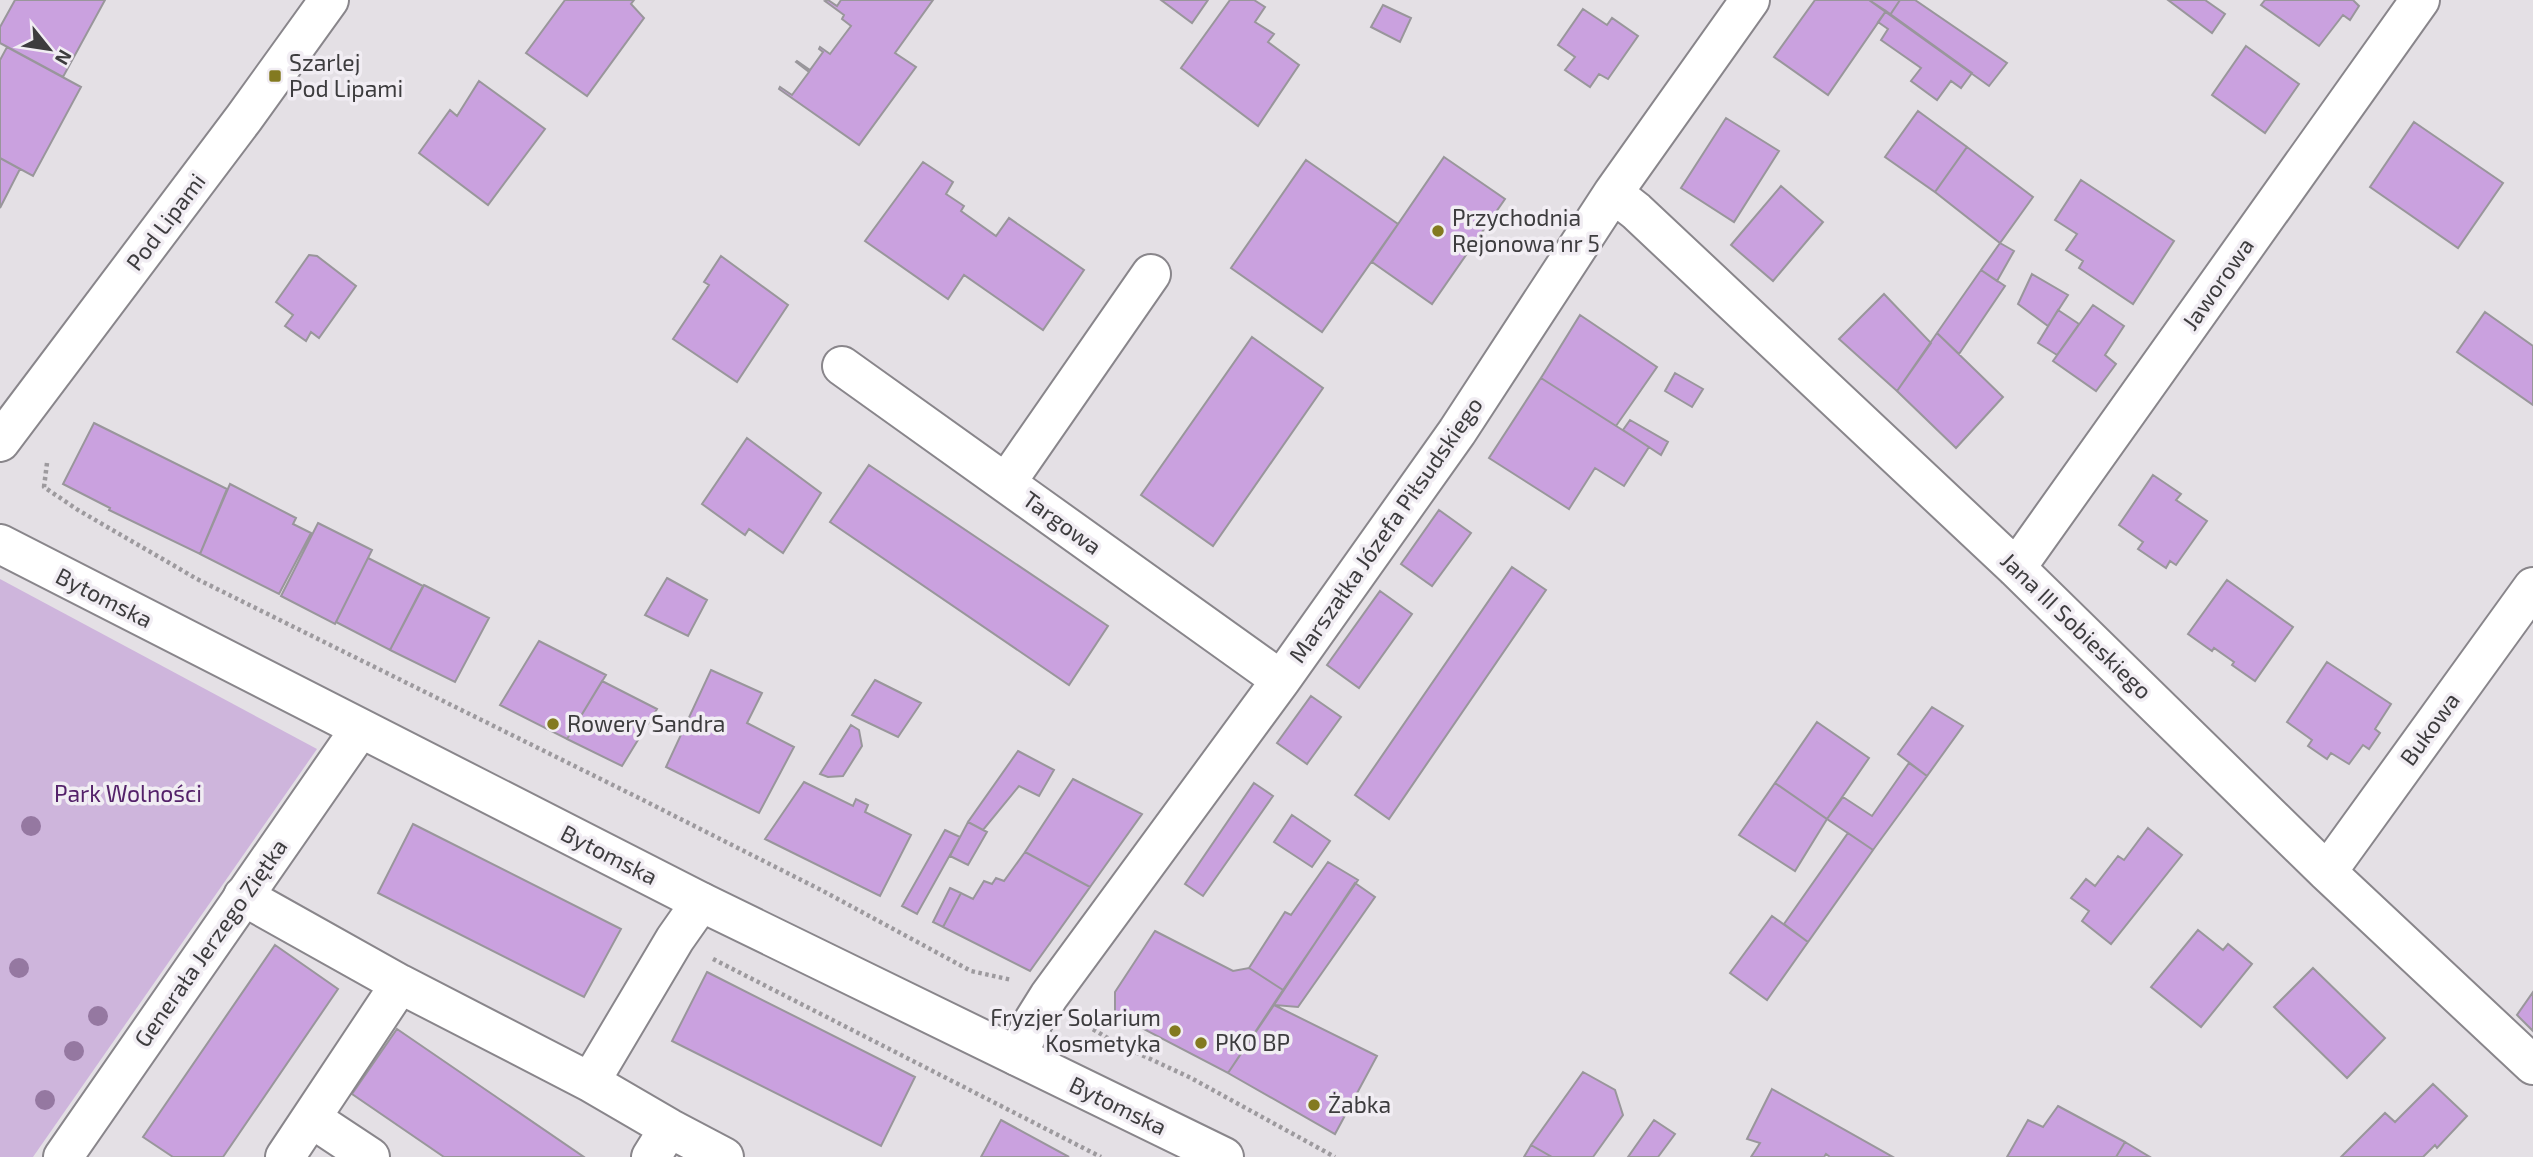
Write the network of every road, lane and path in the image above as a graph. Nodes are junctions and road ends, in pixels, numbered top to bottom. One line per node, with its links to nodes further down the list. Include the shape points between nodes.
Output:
1 (329, 0): 7 (street, Pod Lipami)
2 (1750, 0): 4 (street, Marszałka Józefa Piłsudskiego)
3 (2420, 0): 11 (street, Jaworowa)
4 (1613, 193): 11 (street, Jana III Sobieskiego); 13 (street, Marszałka Józefa Piłsudskiego, via 1457,432)
5 (1152, 274): 9 (street)
6 (842, 366): 9 (street, Targowa)
7 (0, 442)
8 (47, 463): 19 (path, via 44,487 197,579 823,891 971,971 1024,982)
9 (1006, 483): 13 (street, Targowa)
10 (0, 544): 14 (street, Bytomska)
11 (2016, 568): 15 (street, Jana III Sobieskiego)
12 (2533, 587): 15 (street, Bukowa)
13 (1281, 680): 19 (street, Marszałka Józefa Piłsudskiego)
14 (360, 729): 16 (street, Generała Jerzego Ziętka); 17 (street, Bytomska)
15 (2328, 872): 21 (street, Jana III Sobieskiego)
16 (243, 896): 18 (street); 25 (street, Generała Jerzego Ziętka)
17 (701, 902): 20 (street, Bytomska); 22 (street)
18 (400, 984): 22 (street); 23 (street)
19 (1049, 996): 20 (street, Marszałka Józefa Piłsudskiego); 30 (path, via 1062,1010 1116,1043 1191,1078)
20 (1017, 1056): 29 (street, Bytomska)
21 (2533, 1065)
22 (590, 1082): 24 (street)
23 (311, 1118): 26 (street); 27 (street)
24 (660, 1142): 28 (street)
25 (62, 1157)
26 (285, 1157)
27 (370, 1157)
28 (724, 1157)
29 (1224, 1157)
30 (1335, 1157)

